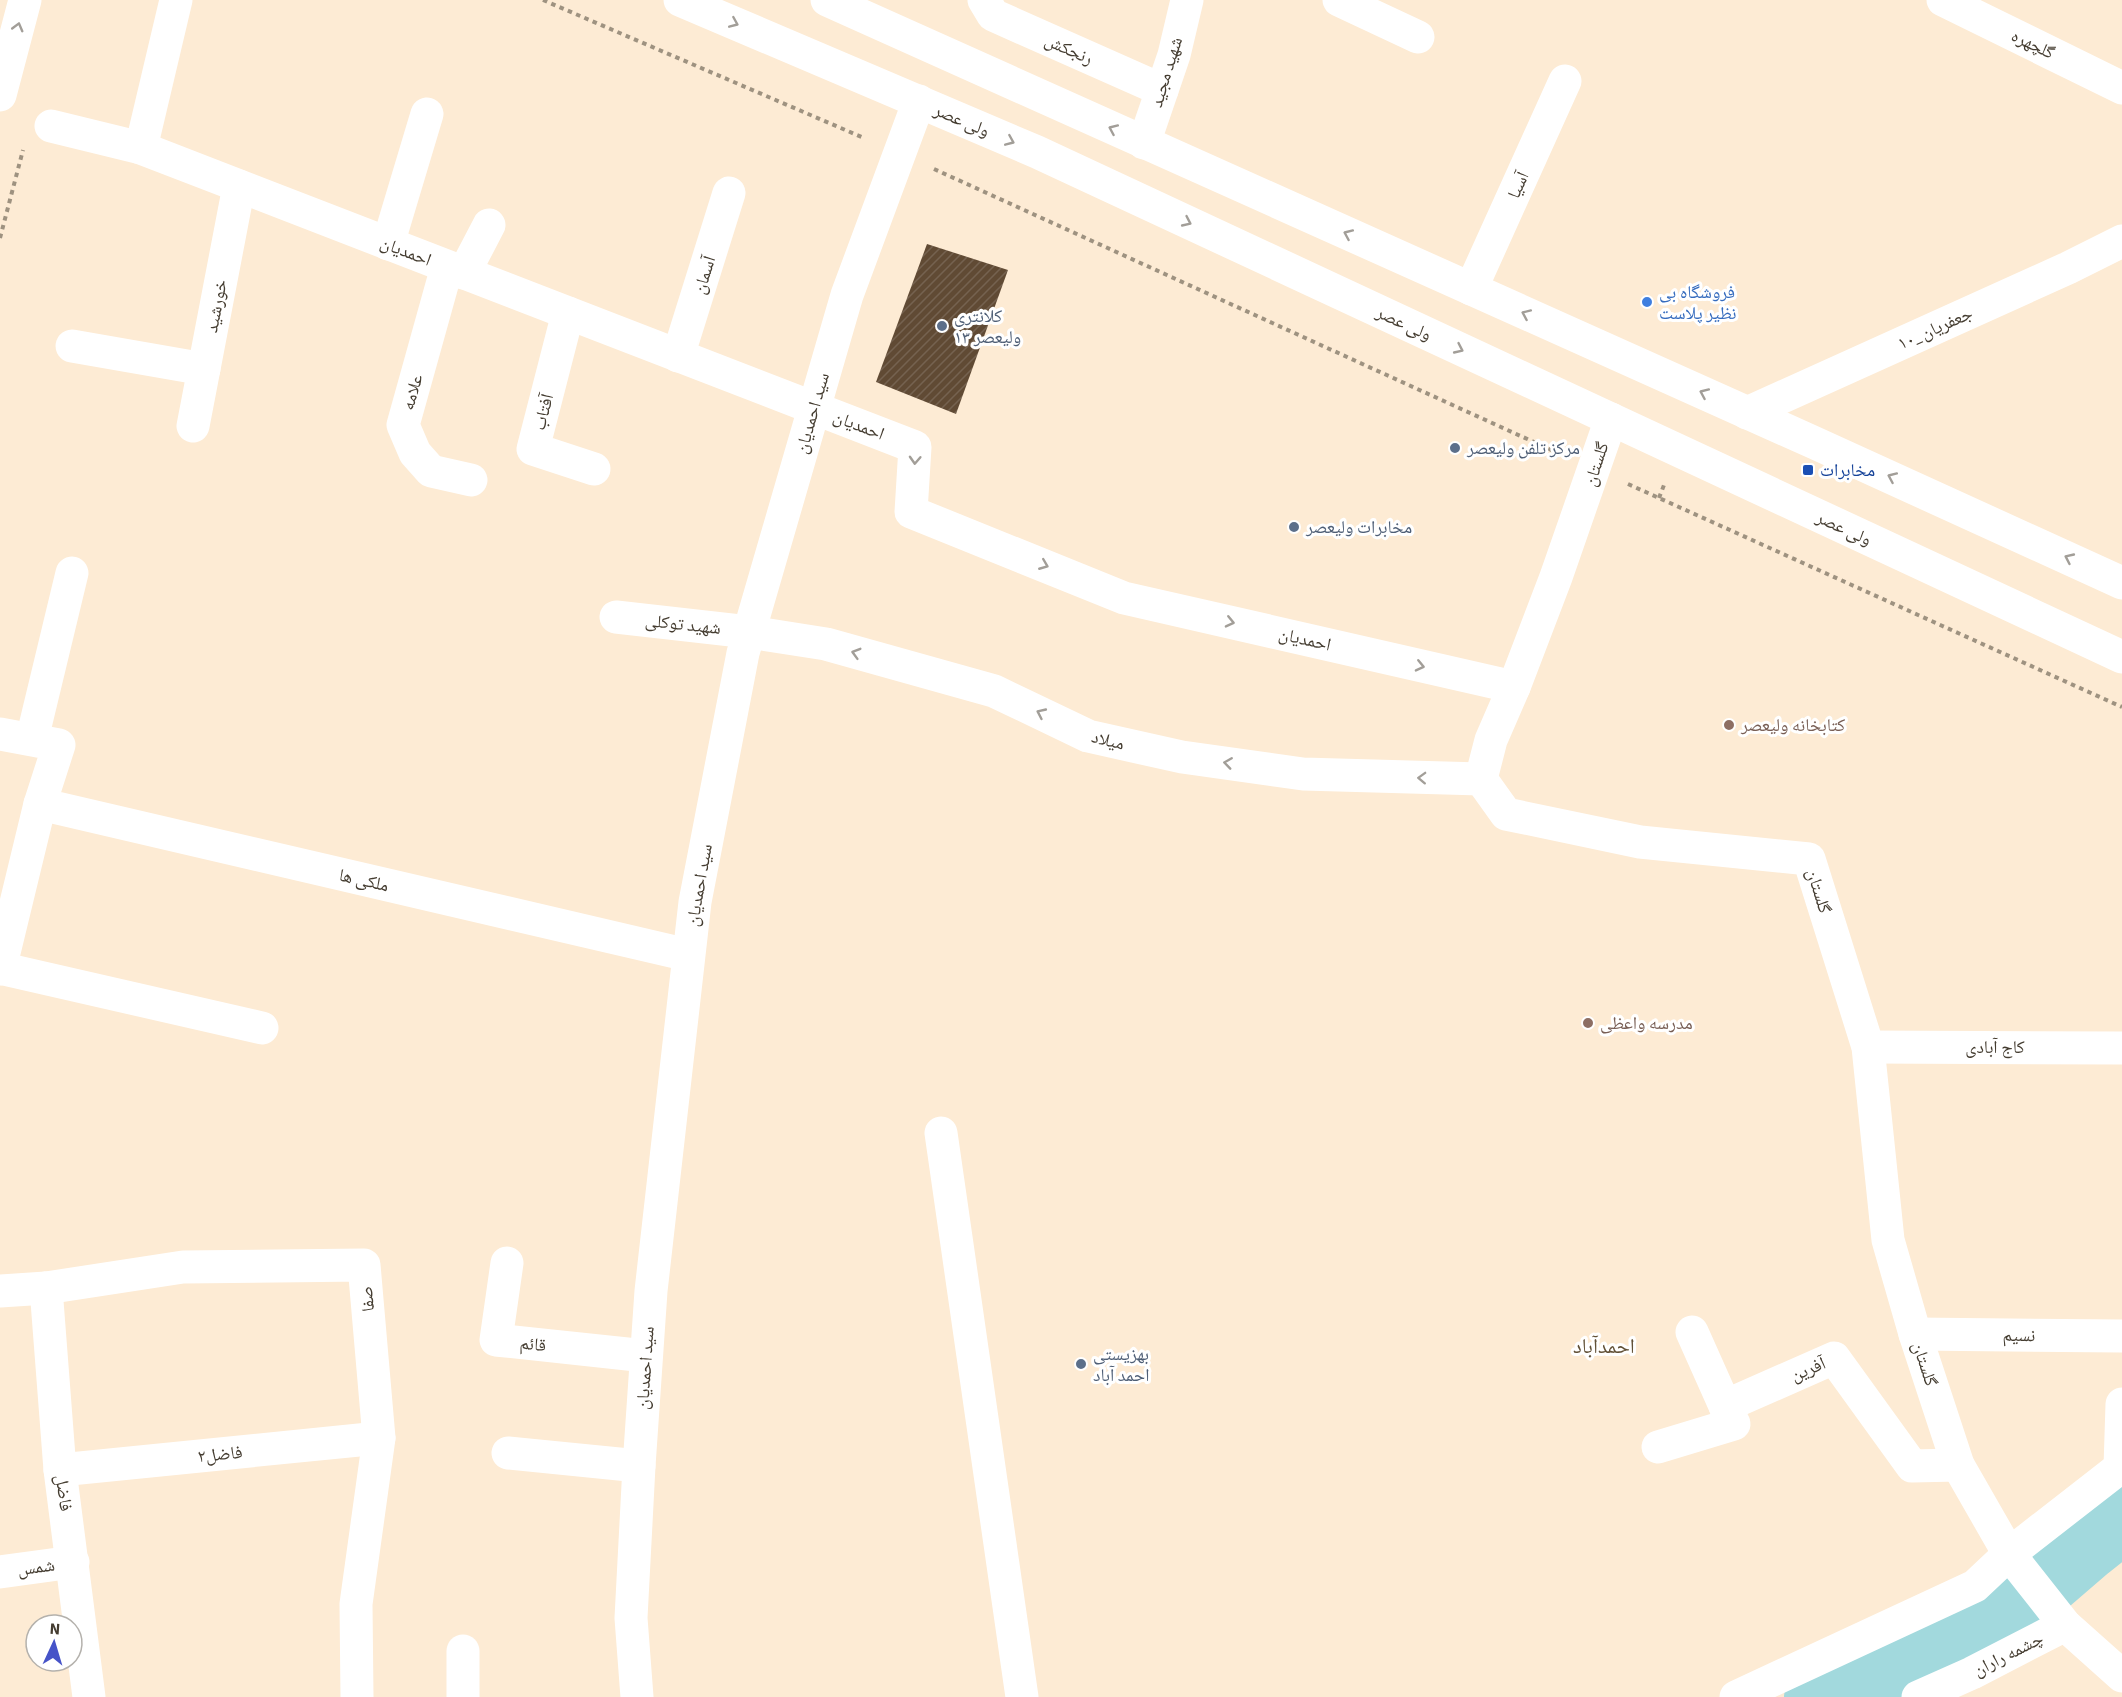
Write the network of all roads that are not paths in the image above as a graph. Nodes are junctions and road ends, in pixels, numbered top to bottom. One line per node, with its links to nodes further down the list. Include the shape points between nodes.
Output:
1 (25, 0): 13 (street, one-way to 1)
2 (176, 0): 18 (street)
3 (680, 0): 14 (street, ولی عصر, one-way to 14)
4 (827, 0): 17 (street, one-way to 4)
5 (984, 0): 12 (street, رنجکش, via 993,15)
6 (1187, 0): 12 (street, شهید مجید)
7 (1339, 0): 9 (street)
8 (1943, 0): 11 (street, گلچهره)
9 (1418, 37)
10 (1564, 81): 25 (street, آسیا)
11 (2122, 88)
12 (1162, 90): 17 (street, شهید مجید)
13 (0, 94)
14 (919, 101): 30 (street, سید احمدیان, via 847,295); 32 (street, ولی عصر, one-way to 32)
15 (427, 114): 23 (street)
16 (51, 126): 18 (street, احمدیان)
17 (1144, 142): 25 (street, one-way to 17)
18 (141, 148): 19 (street, احمدیان)
19 (239, 186): 23 (street, احمدیان); 29 (street, خورشید)
20 (729, 193): 28 (street, آسمان)
21 (489, 225): 24 (street, علامه)
22 (2122, 241): 31 (street, ۱۰_جعفریان)
23 (388, 244): 24 (street, احمدیان)
24 (455, 270): 26 (street, احمدیان); 35 (street, علامه, via 403,425 415,453 431,471)
25 (1471, 289): 31 (street, one-way to 25)
26 (568, 313): 28 (street, احمدیان); 34 (street, آفتاب, via 533,449)
27 (72, 346): 29 (street)
28 (678, 356): 30 (street, احمدیان)
29 (204, 369): 33 (street, خورشید)
30 (814, 408): 39 (street, سید احمدیان); 41 (street, احمدیان, one-way to 41, via 915,447 911,512 1124,598)
31 (1747, 413): 37 (street, one-way to 31)
32 (1611, 419): 40 (street, ولی عصر); 41 (street, گلستان)
33 (193, 426)
34 (594, 469)
35 (471, 480)
36 (72, 573): 43 (street)
37 (2122, 583)
38 (616, 617): 39 (street, شهید توکلی)
39 (749, 632): 44 (street, میلاد, one-way to 39, via 1303,774 1182,757 1088,736 993,691 826,644); 46 (street, سید احمدیان)
40 (2122, 657)
41 (1514, 687): 44 (street, گلستان, via 1491,740)
42 (0, 734): 43 (street)
43 (32, 739): 45 (street, via 59,745)
44 (1480, 779): 49 (street, گلستان, via 1506,813 1640,842 1809,859)
45 (40, 804): 46 (street, ملکی ها); 47 (street)
46 (688, 955): 58 (street, سید احمدیان)
47 (0, 968): 48 (street)
48 (262, 1028)
49 (1868, 1047): 50 (street, کاج آبادی); 56 (street, گلستان, via 1888,1240)
50 (2122, 1048)
51 (941, 1133): 78 (street)
52 (507, 1263): 58 (street, قائم, via 496,1340)
53 (46, 1288): 54 (street, صفا); 61 (street, صفا, via 183,1267 364,1265); 67 (street, فاضل)
54 (0, 1291)
55 (1692, 1332): 60 (street)
56 (1915, 1334): 57 (street, نسیم); 65 (street, گلستان)
57 (2122, 1336)
58 (646, 1356): 64 (street, سید احمدیان)
59 (2122, 1404): 66 (street)
60 (1725, 1406): 62 (street, via 1734,1424); 65 (street, آفرین, via 1834,1358 1912,1466)
61 (379, 1438): 67 (street, فاضل۲); 75 (street, صفا, via 356,1604)
62 (1658, 1447)
63 (508, 1453): 64 (street)
64 (639, 1466): 77 (street, سید احمدیان, via 631,1618)
65 (1958, 1466): 68 (street, گلستان)
66 (2121, 1466): 68 (street)
67 (60, 1470): 69 (street, فاضل)
68 (2009, 1554): 71 (street, گلستان); 79 (street, via 1975,1586)
69 (73, 1562): 70 (street, شمس); 74 (street, فاضل)
70 (0, 1572)
71 (2064, 1625): 73 (street, گلستان); 80 (street, چشمه راران)
72 (463, 1651): 76 (street)
73 (2122, 1676)
74 (89, 1697)
75 (357, 1697)
76 (463, 1697)
77 (637, 1697)
78 (1022, 1697)
79 (1736, 1697)
80 (1918, 1697)

